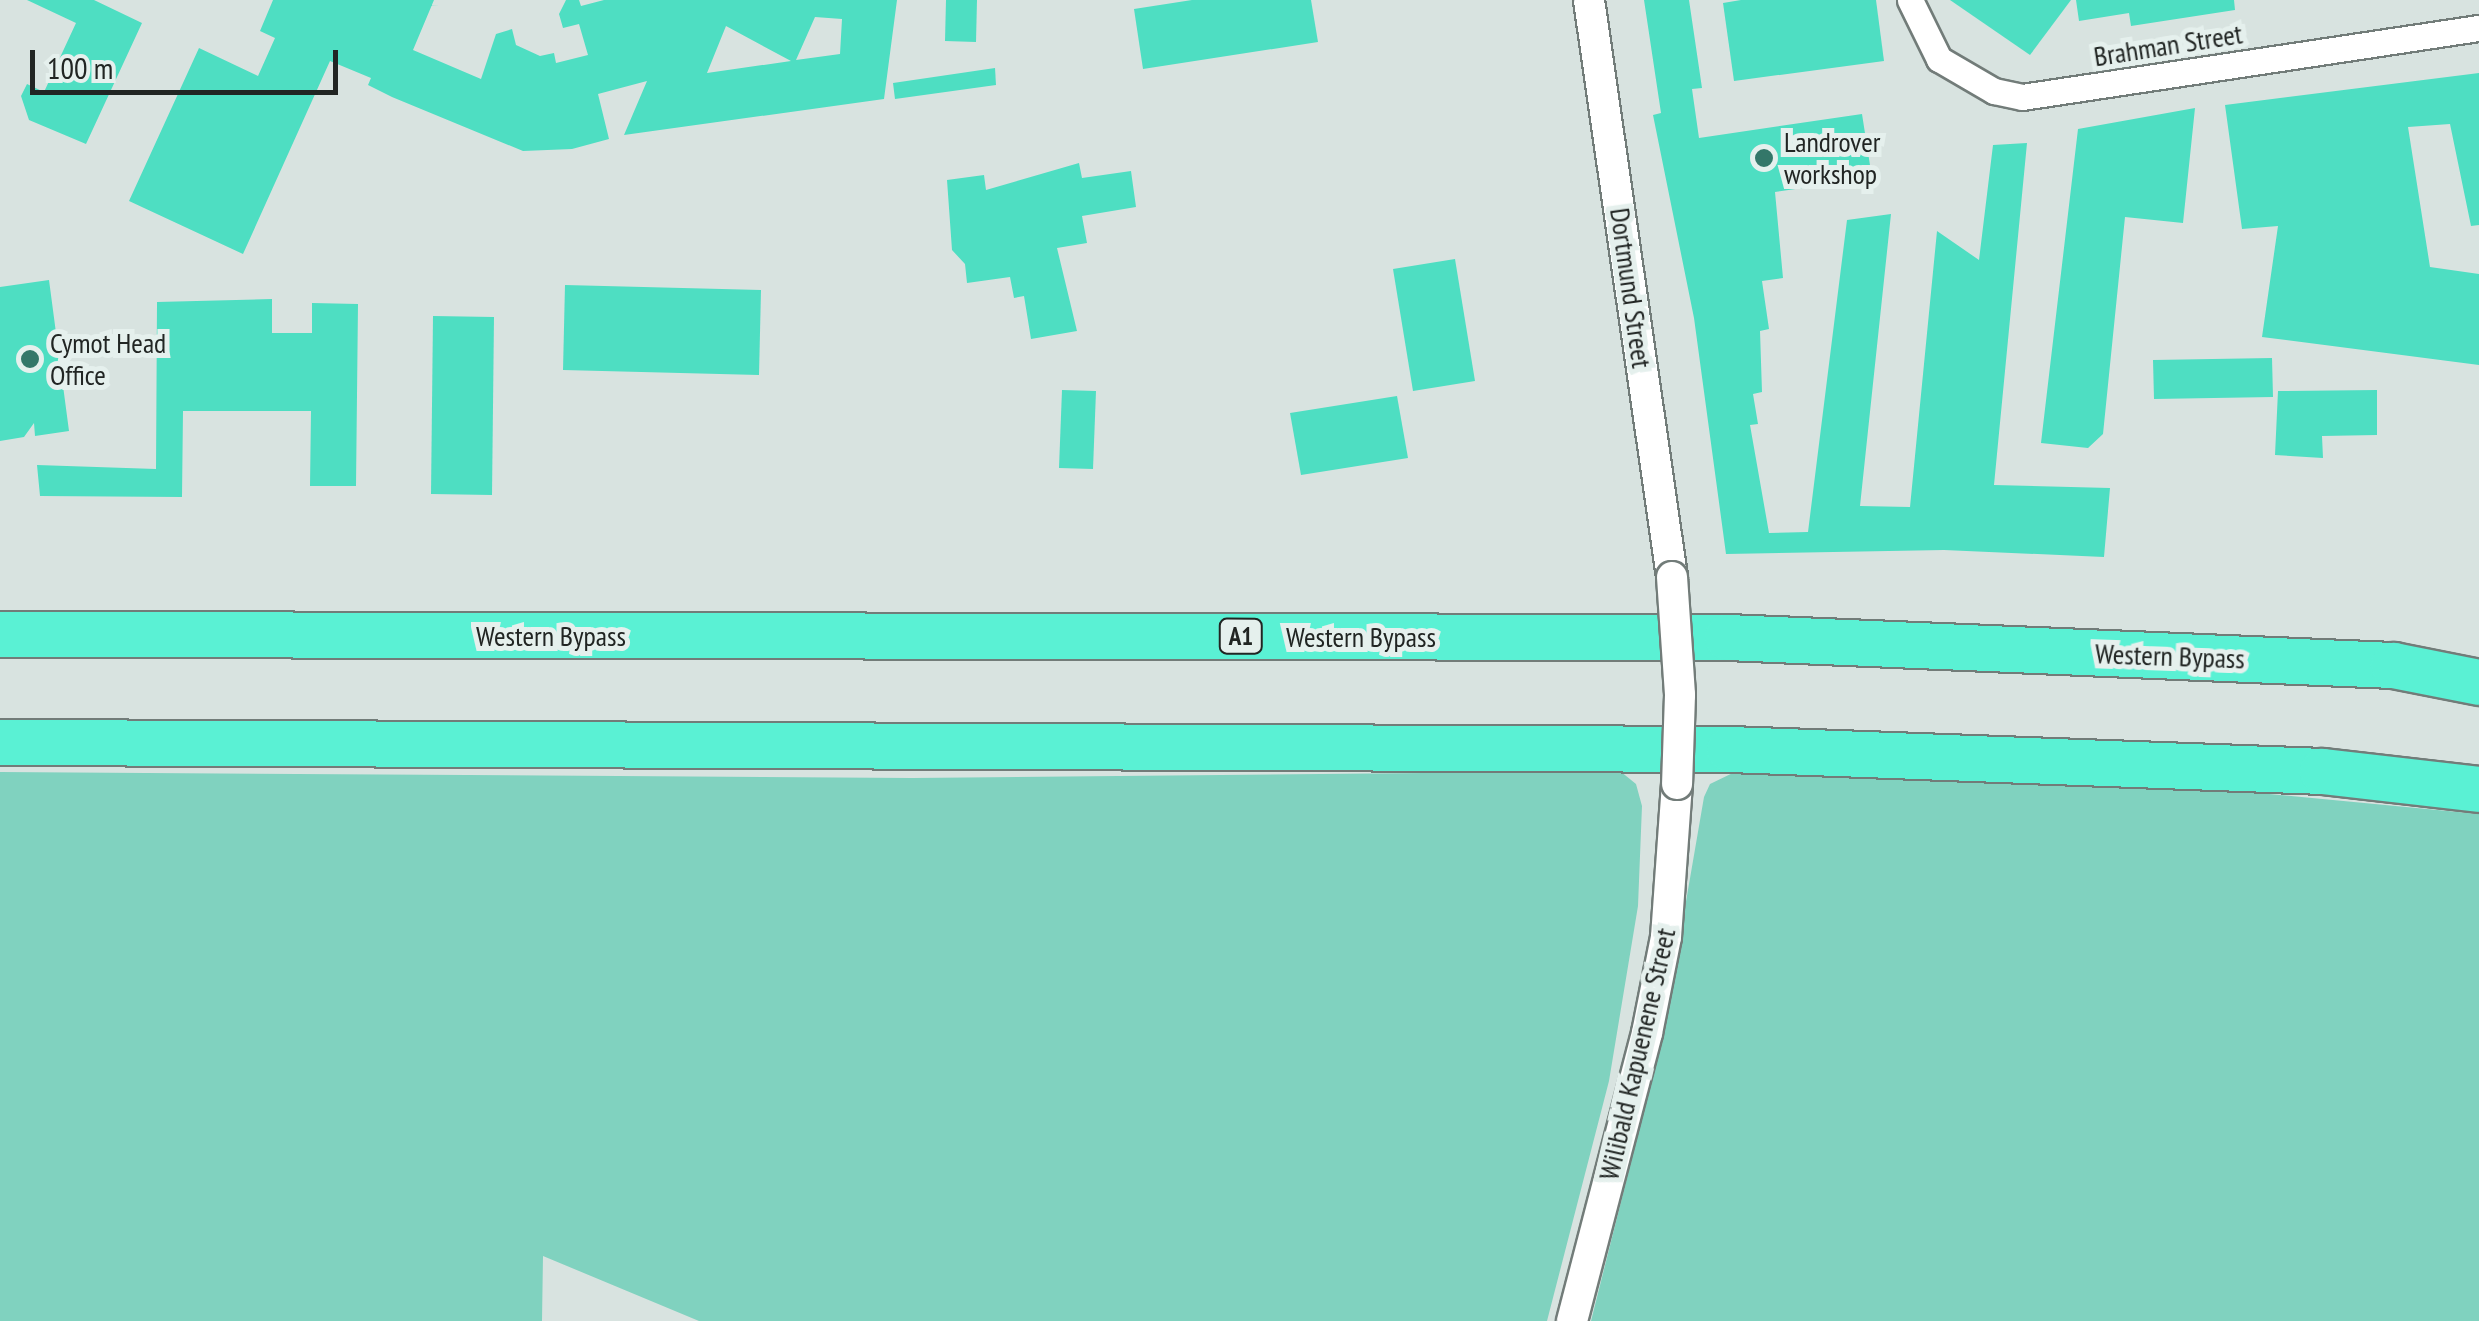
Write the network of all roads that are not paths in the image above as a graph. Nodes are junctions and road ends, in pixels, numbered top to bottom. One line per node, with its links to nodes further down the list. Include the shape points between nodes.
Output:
1 (1589, 0): 9 (street, Dortmund Street, bridge, via 1672,577 1680,695)
2 (1910, 0): 3 (street, Brahman Street, via 1939,59 1994,91 2022,96)
3 (2479, 28)
4 (0, 634): 5 (highway, Western Bypass / A1, via 1726,637)
5 (2394, 665): 6 (highway); 7 (highway, Western Bypass / A1)
6 (2479, 672)
7 (2479, 682)
8 (0, 742): 10 (highway, via 1748,750 2322,771)
9 (1676, 784): 11 (street, Wilibald Kapuenene Street, via 1666,937 1648,1033)
10 (2479, 789)
11 (1572, 1321)

